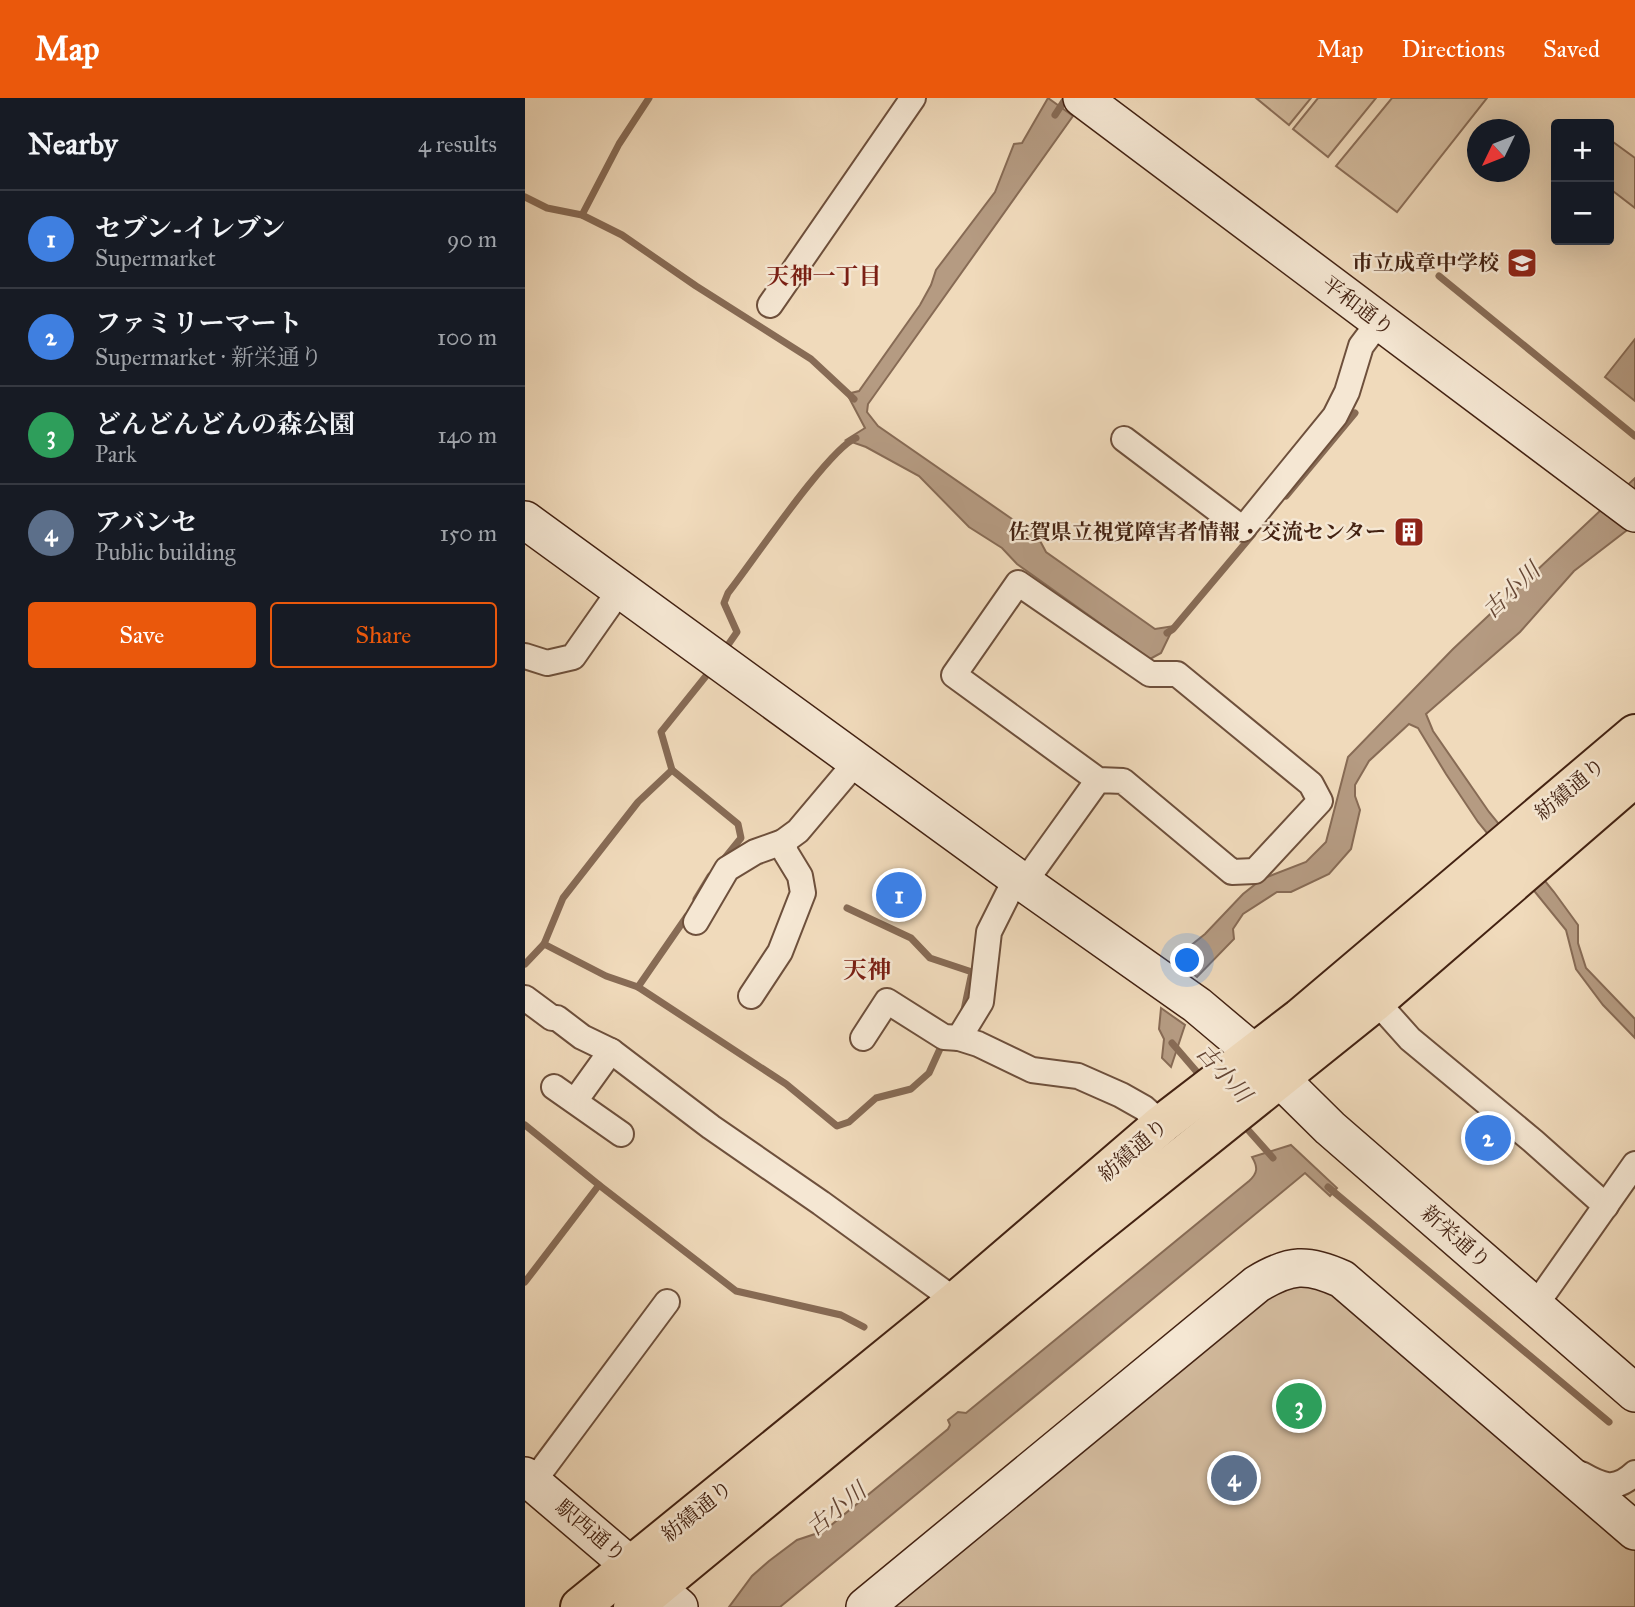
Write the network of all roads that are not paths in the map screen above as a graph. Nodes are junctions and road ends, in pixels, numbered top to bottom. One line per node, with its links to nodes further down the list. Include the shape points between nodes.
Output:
1 (913, 98): 3 (street)
2 (1082, 98): 4 (street, 平和通り)
3 (770, 305)
4 (1379, 322): 5 (street, via 1361,346 1335,416 1243,529); 6 (street, 平和通り)
5 (1124, 439)
6 (1623, 504)
7 (525, 520): 8 (street, 新栄通り)
8 (620, 590): 9 (street, via 573,657 547,663); 11 (street, 新栄通り)
9 (525, 656)
10 (1635, 734): 23 (highway, 紡績通り, via 1300,1018)
11 (857, 761): 14 (street, via 813,816); 15 (street, 新栄通り)
12 (1635, 777): 19 (highway, 紡績通り)
13 (1098, 780): 13 (street, via 954,676 1018,583 1150,674 1177,674 1311,784 1320,801 1255,871 1232,872 1123,781); 15 (street)
14 (783, 842): 16 (street, via 727,869); 17 (street, via 803,893 780,952)
15 (1022, 881): 21 (street, via 1009,892 989,932 981,1002); 23 (street, 新栄通り, via 1197,1005)
16 (696, 922)
17 (751, 996)
18 (525, 998): 22 (street)
19 (1376, 1001): 23 (highway, 紡績通り); 29 (street, via 1411,1039)
20 (863, 1038): 21 (street, via 887,1001)
21 (950, 1038): 26 (street, via 978,1044 1032,1070 1078,1076 1145,1108)
22 (611, 1051): 25 (street); 30 (street)
23 (1258, 1073): 26 (highway, 紡績通り); 32 (street, 新栄通り, via 1330,1128)
24 (554, 1087): 25 (street)
25 (575, 1101): 27 (street)
26 (1188, 1119): 30 (highway, 紡績通り); 38 (highway, 紡績通り)
27 (621, 1135)
28 (1635, 1164): 29 (street)
29 (1606, 1206): 32 (street)
30 (956, 1301): 38 (highway, 紡績通り)
31 (667, 1303): 36 (street)
32 (1535, 1306): 33 (street, 新栄通り)
33 (1635, 1393)
34 (1543, 1453): 35 (street, via 1601,1486 1624,1483); 37 (street); 40 (street, via 1342,1279 1303,1266 1287,1268 1257,1284)
35 (1635, 1473)
36 (529, 1479): 38 (street, 駅西通り)
37 (1635, 1531)
38 (650, 1592): 39 (highway)
39 (580, 1607)
40 (865, 1607)

